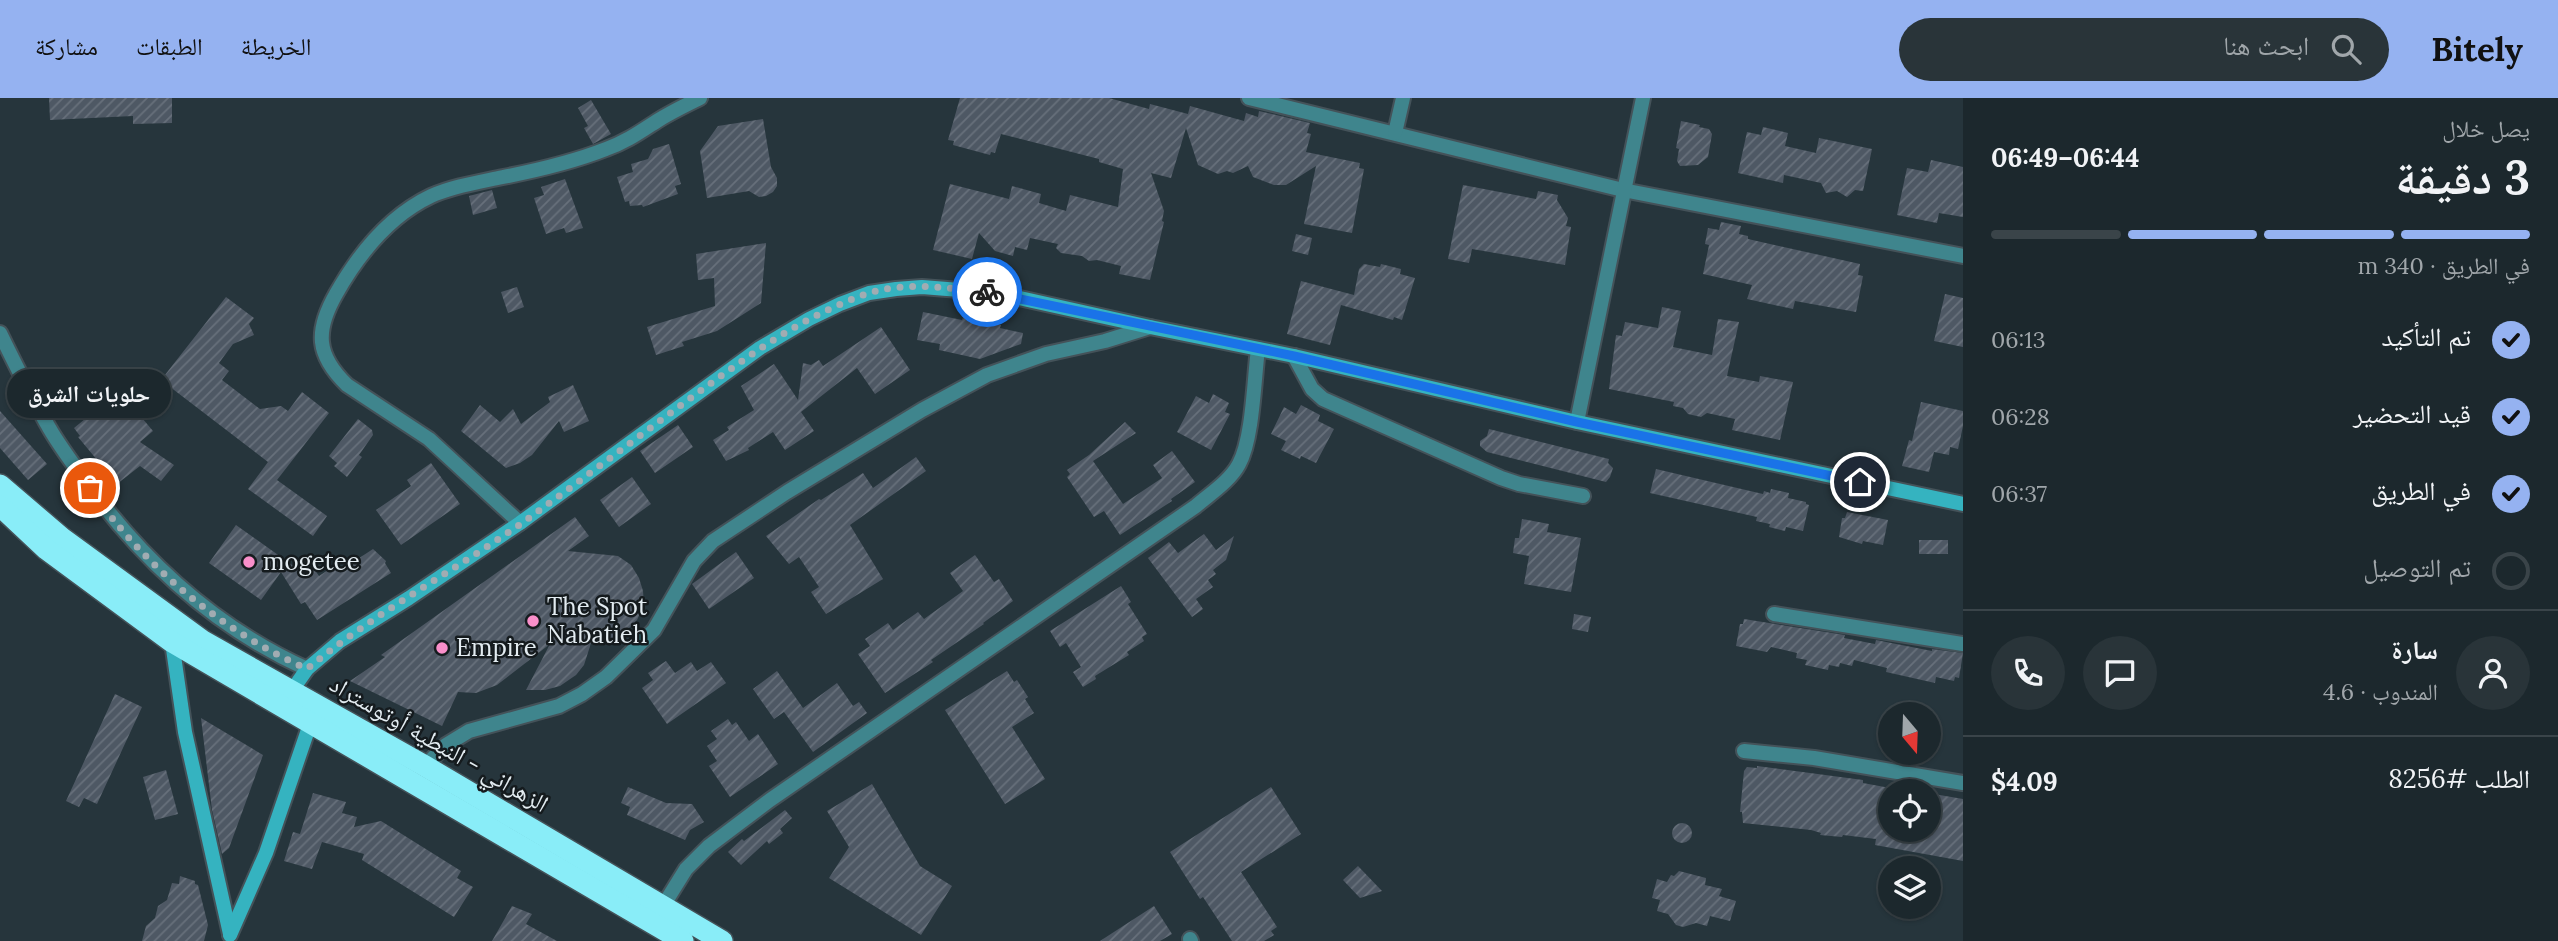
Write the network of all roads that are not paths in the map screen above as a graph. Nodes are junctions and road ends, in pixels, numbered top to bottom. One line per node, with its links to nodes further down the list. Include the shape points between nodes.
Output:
1 (700, 98): 17 (street, via 625,142 582,159 431,196 376,236 327,310 320,337 336,374 429,439)
2 (1249, 98): 5 (street)
3 (1403, 98): 5 (street)
4 (1643, 98): 6 (street)
5 (1395, 133): 6 (street)
6 (1623, 190): 7 (street); 12 (street)
7 (1963, 256)
8 (1150, 327): 10 (street); 17 (street, via 997,293 922,287 869,293 809,319 760,348); 25 (street, via 987,375 775,499 713,541 694,561 654,630 606,677 559,706 469,731)
9 (0, 333): 21 (street, via 48,426 113,519 169,579 228,625)
10 (1258, 349): 11 (street); 27 (street, via 1245,446 1239,464 1222,485 750,815 686,869)
11 (1294, 356): 12 (street); 14 (street, via 1312,389 1323,399 1501,478)
12 (1577, 422): 15 (street)
13 (0, 485): 22 (highway, الزهراني - النبطية أوتوستراد, via 62,538 202,640)
14 (1583, 496)
15 (1963, 505)
16 (0, 506): 19 (highway, الزهراني - النبطية أوتوستراد, via 46,550)
17 (520, 523): 21 (street, via 340,641)
18 (1774, 614): 20 (street)
19 (172, 642): 23 (highway, الزهراني - النبطية أوتوستراد); 28 (street, via 185,732)
20 (1963, 644)
21 (307, 669): 22 (street)
22 (292, 689): 25 (highway, الزهراني - النبطية أوتوستراد)
23 (310, 724): 28 (street, via 266,853); 29 (highway, الزهراني - النبطية أوتوستراد)
24 (1744, 751): 26 (street)
25 (425, 766): 27 (highway, الزهراني - النبطية أوتوستراد)
26 (1963, 783)
27 (663, 906): 30 (highway, الزهراني - النبطية أوتوستراد)
28 (229, 937)
29 (683, 941)
30 (722, 941)

